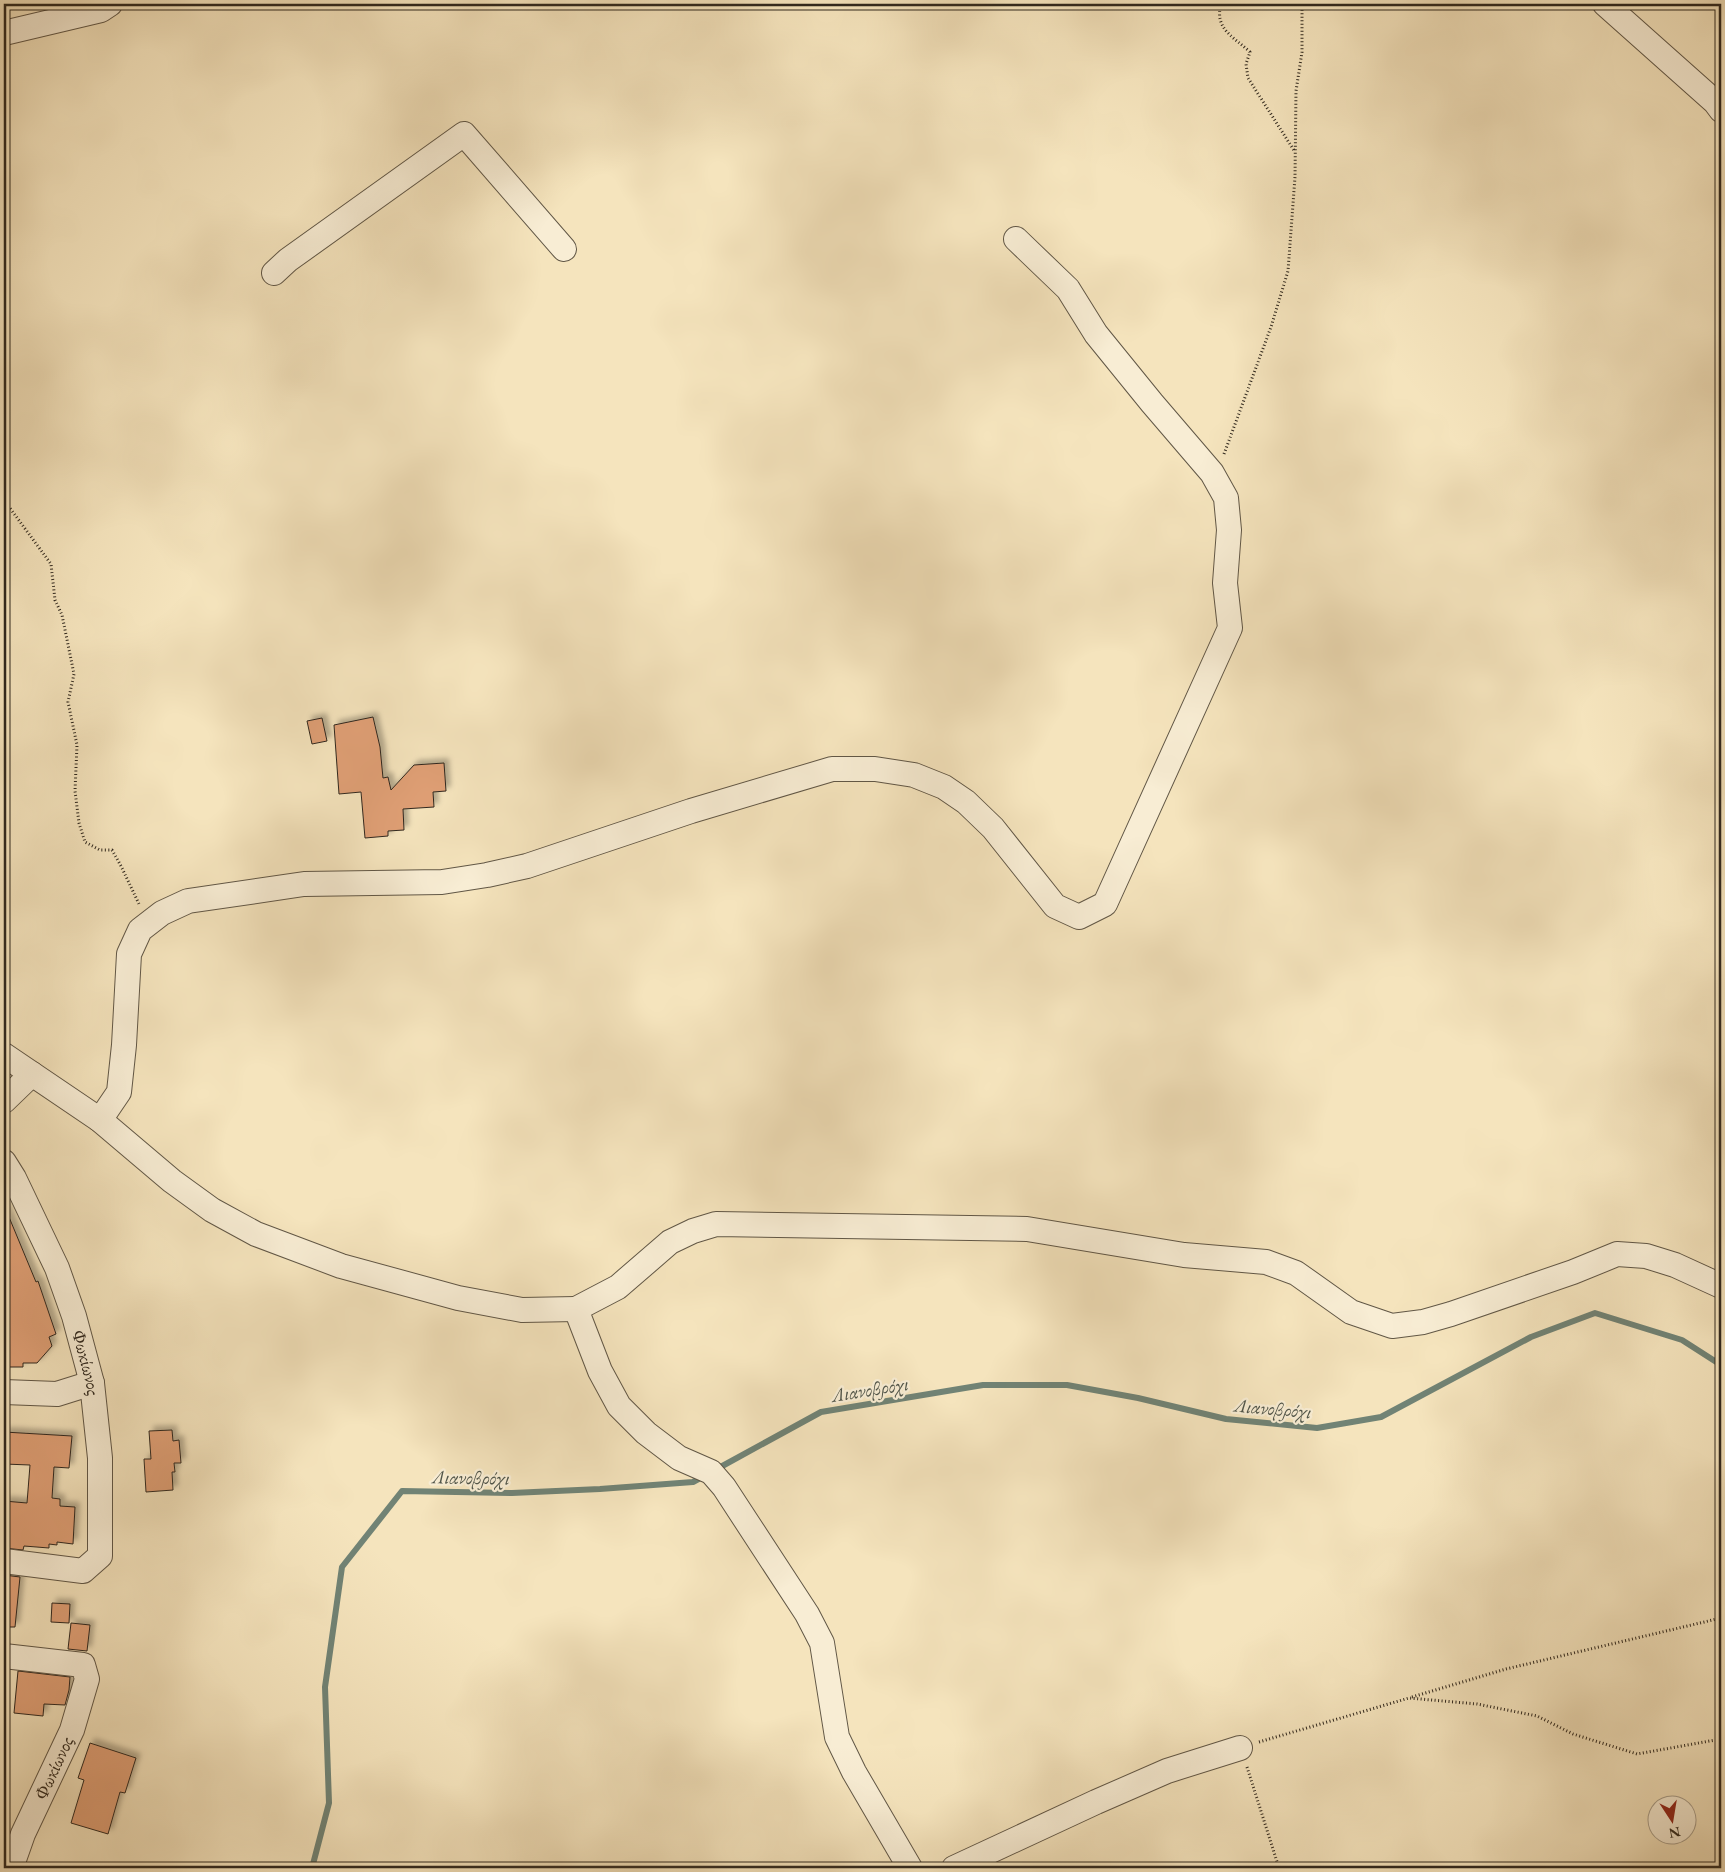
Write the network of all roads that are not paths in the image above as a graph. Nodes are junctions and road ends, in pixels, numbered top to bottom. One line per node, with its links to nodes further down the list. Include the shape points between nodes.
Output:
1 (110, 4): 3 (street, via 101,10)
2 (1605, 4): 4 (street)
3 (4, 32)
4 (1721, 110)
5 (1016, 239): 11 (street, via 1068,289 1096,334 1212,473 1226,498 1229,530 1225,583 1230,628 1104,904 1079,917 1054,906 993,828 966,802 944,787 914,775 875,769 832,769 691,811 527,866 487,875 442,882 304,884 188,900 140,930 130,954 119,1092)
6 (564, 249): 7 (street, via 464,134)
7 (274, 273)
8 (4, 1055): 9 (street)
9 (32, 1074): 10 (street); 11 (street)
10 (4, 1101)
11 (100, 1120): 14 (street, via 172,1181 212,1210 256,1234 341,1266 458,1298 522,1310)
12 (4, 1162): 15 (street, Φωκίωνος, via 57,1268)
13 (1721, 1286): 14 (street, via 1646,1256 1617,1254 1451,1314 1392,1326 1351,1312 1296,1273 1266,1262 1184,1255 1027,1229 716,1224 670,1242 618,1287)
14 (576, 1309): 22 (street, via 600,1371 619,1406 646,1433 679,1458 710,1472 724,1487 807,1614 822,1643 837,1737)
15 (92, 1382): 16 (street, via 57,1394); 17 (street, Φωκίωνος, via 100,1458 100,1556 83,1571)
16 (4, 1392)
17 (4, 1561)
18 (4, 1656): 20 (street, Φωκίωνος, via 83,1665 87,1679 72,1730)
19 (1240, 1748): 23 (street, via 1167,1771)
20 (13, 1832): 21 (street, Φωκίωνος)
21 (11, 1868)
22 (910, 1868)
23 (956, 1868)

